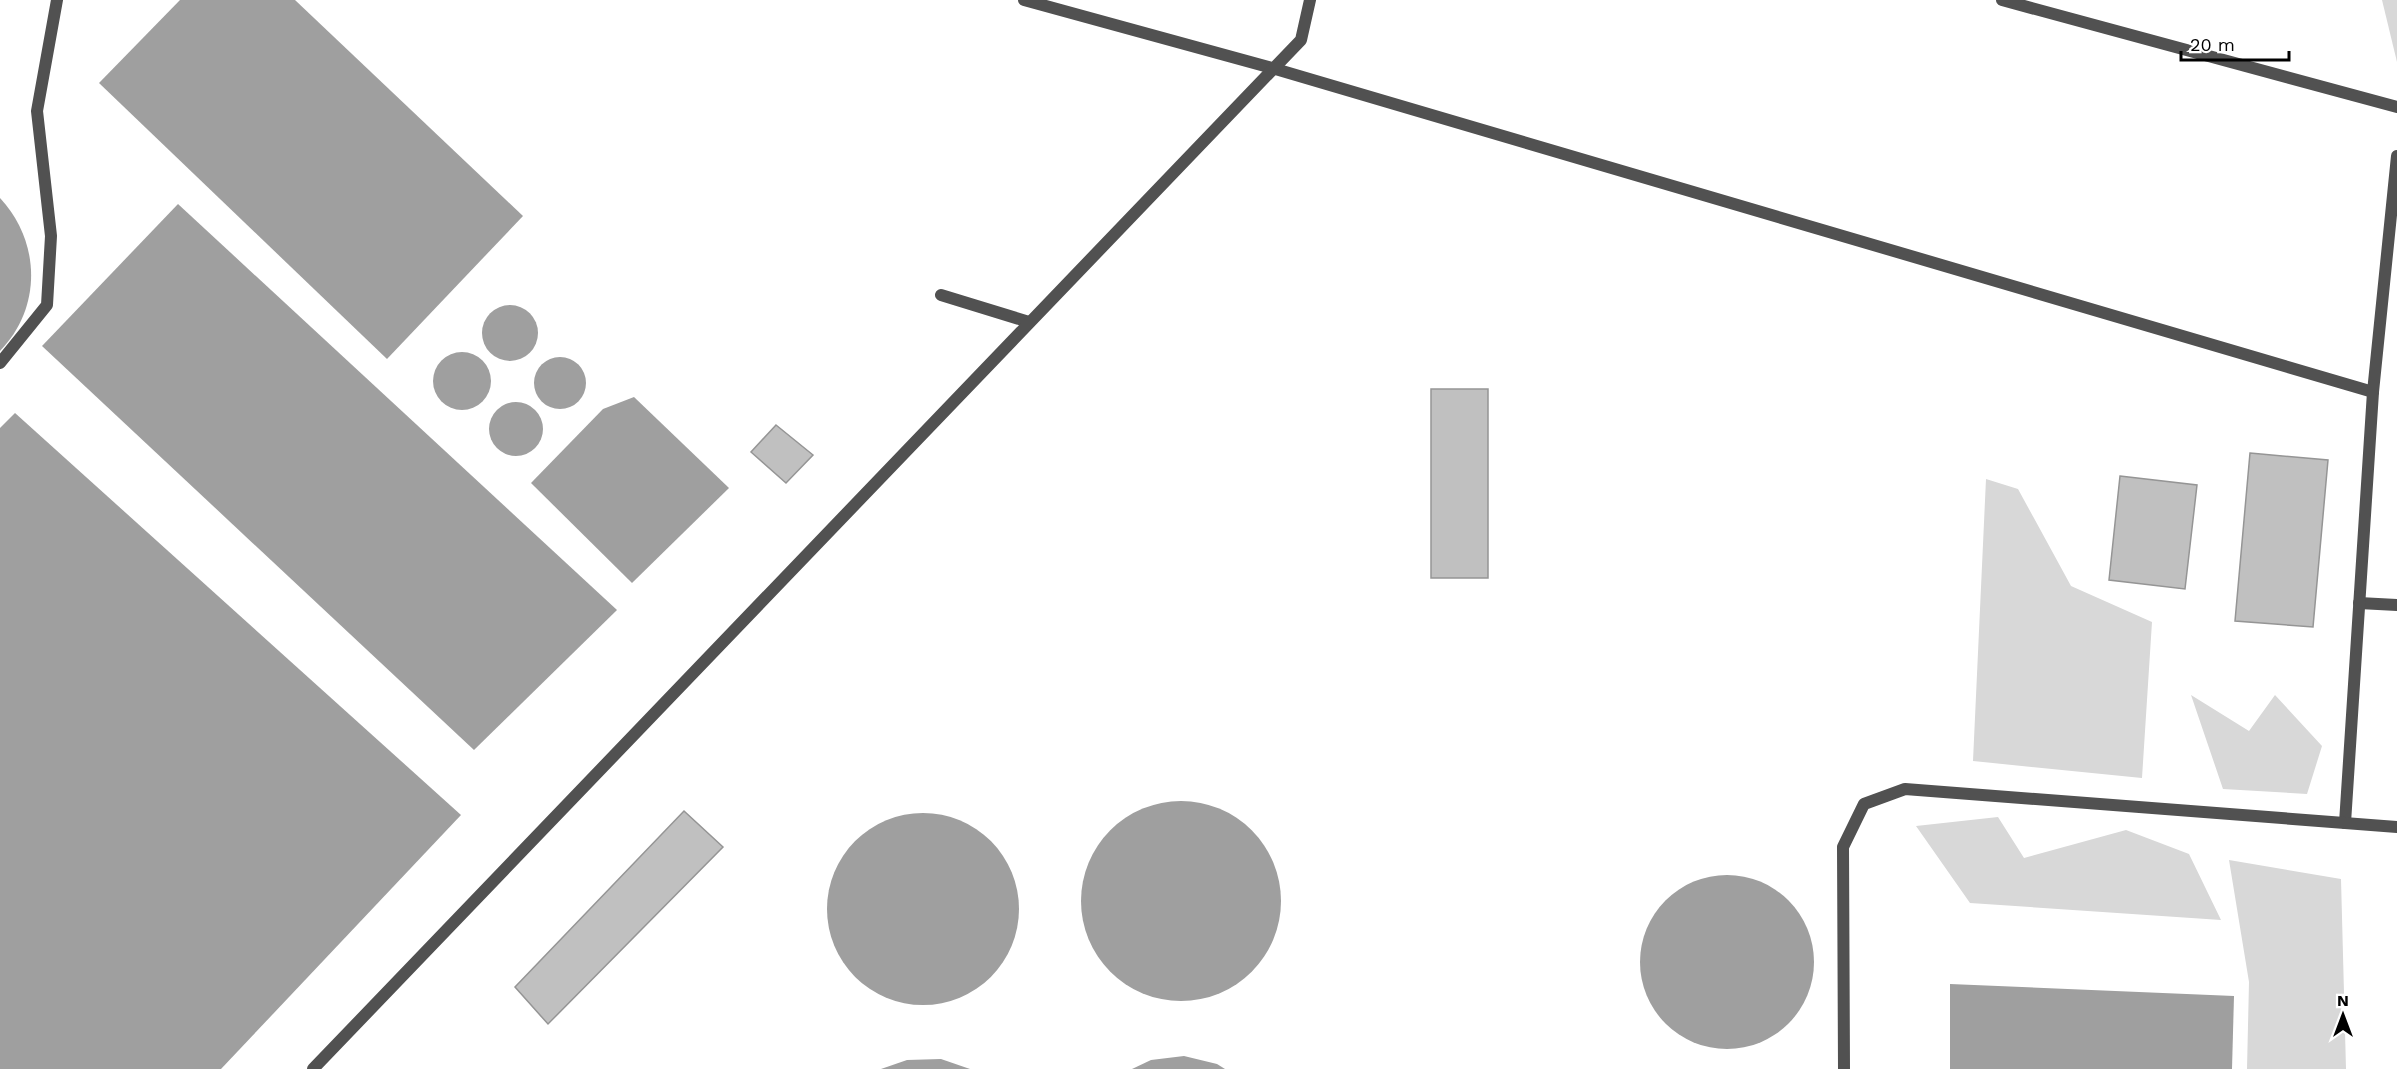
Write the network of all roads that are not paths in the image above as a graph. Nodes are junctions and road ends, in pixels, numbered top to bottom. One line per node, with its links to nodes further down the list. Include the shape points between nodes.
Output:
1 (57, 0): 10 (street, via 37,111 51,236 47,305)
2 (1024, 0): 5 (street)
3 (1310, 0): 5 (street, via 1301,40)
4 (2002, 0): 6 (street)
5 (1272, 68): 9 (street); 11 (street)
6 (2397, 107)
7 (2397, 156): 11 (street)
8 (941, 295): 9 (street)
9 (1029, 322): 16 (street)
10 (0, 363)
11 (2373, 392): 12 (street)
12 (2359, 603): 13 (street); 14 (street)
13 (2397, 605)
14 (2345, 823): 15 (street); 17 (street, via 1905,789 1864,804 1843,847)
15 (2397, 827)
16 (313, 1069)
17 (1844, 1069)

